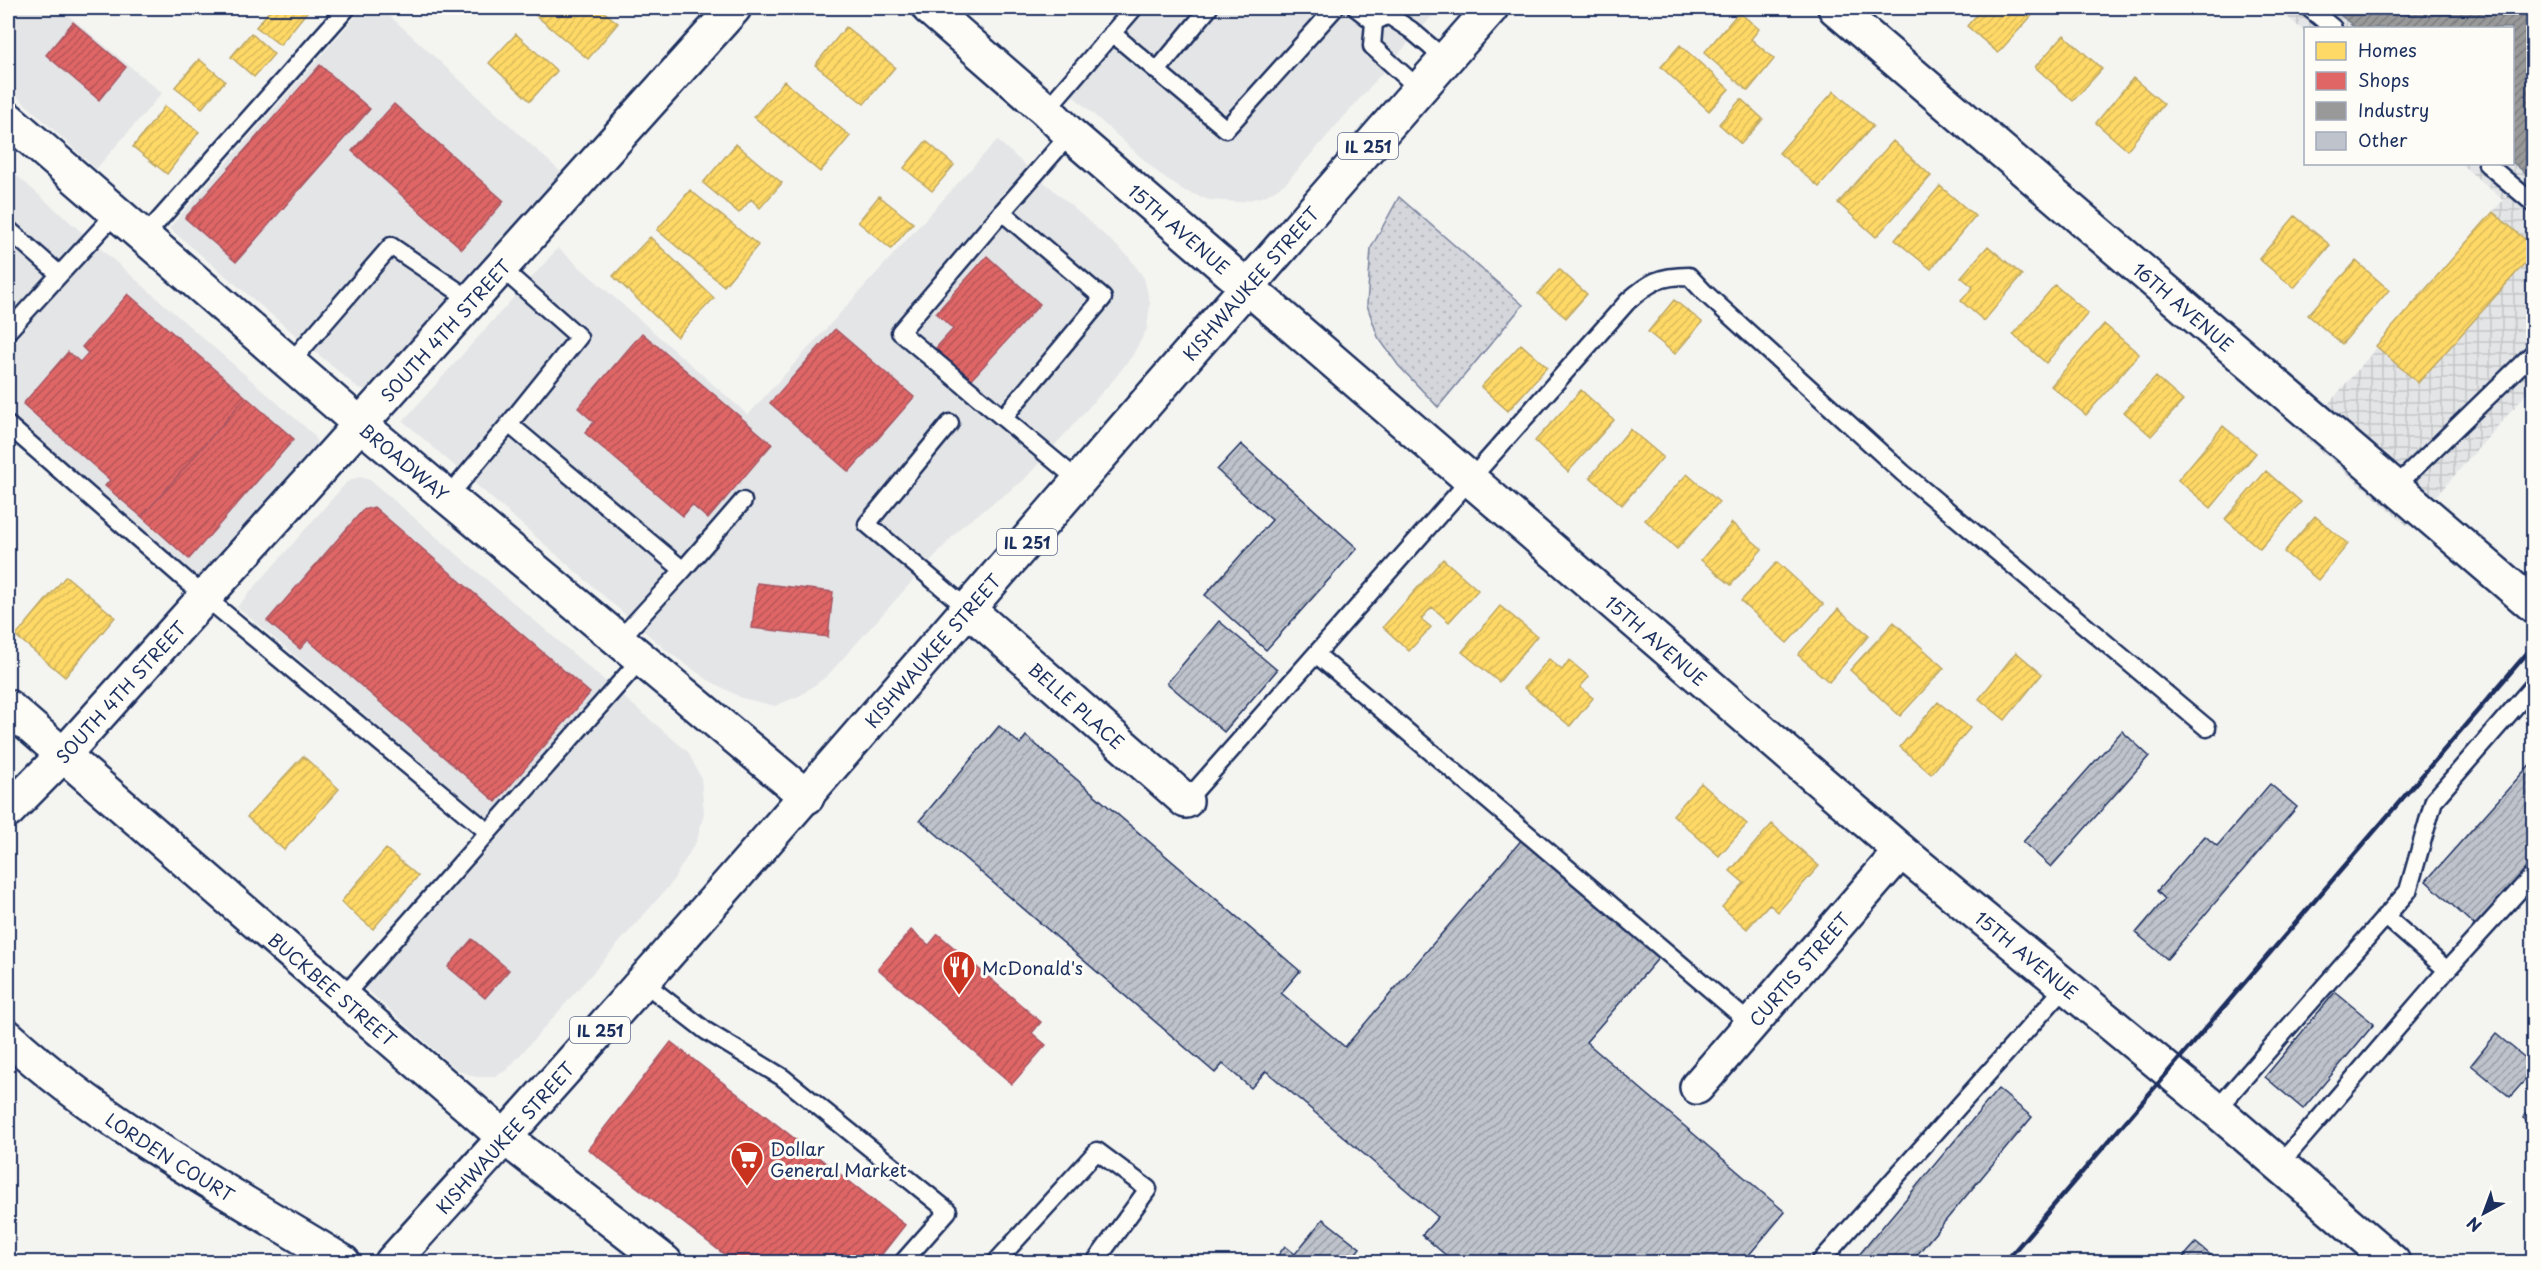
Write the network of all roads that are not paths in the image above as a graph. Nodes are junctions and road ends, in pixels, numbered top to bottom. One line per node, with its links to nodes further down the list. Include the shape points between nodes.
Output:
1 (347, 8): 24 (lane)
2 (734, 8): 25 (street, SOUTH 4TH STREET)
3 (929, 8): 16 (street, 15TH AVENUE)
4 (1134, 8): 12 (lane)
5 (1209, 8): 14 (lane)
6 (1335, 8): 14 (lane, via 1226,129)
7 (1491, 8): 13 (street, KISHWAUKEE STREET / IL 251)
8 (1834, 8): 39 (street, 16TH AVENUE)
9 (2309, 8): 11 (lane)
10 (1367, 13): 13 (lane, via 1388,15); 15 (lane, via 1372,46)
11 (2332, 27)
12 (1112, 33): 14 (lane); 16 (lane)
13 (1445, 59): 15 (street, KISHWAUKEE STREET / IL 251)
14 (1157, 71)
15 (1418, 88): 27 (street, KISHWAUKEE STREET / IL 251)
16 (1046, 110): 18 (street, 15TH AVENUE)
17 (8, 119): 22 (street, BROADWAY)
18 (1070, 134): 21 (lane); 27 (street, 15TH AVENUE)
19 (2488, 165): 20 (lane)
20 (2534, 204)
21 (1002, 212): 32 (lane, via 1103,298); 32 (lane, via 900,332)
22 (116, 213): 24 (street, BROADWAY); 26 (lane)
23 (8, 229): 26 (lane)
24 (144, 237): 31 (street, BROADWAY)
25 (501, 268): 28 (street, SOUTH 4TH STREET); 35 (lane, via 579,337)
26 (59, 274): 29 (lane)
27 (1246, 286): 37 (street, 15TH AVENUE); 38 (street, KISHWAUKEE STREET / IL 251)
28 (471, 300): 31 (lane, via 390,246); 34 (street, SOUTH 4TH STREET)
29 (8, 331)
30 (2534, 352): 39 (lane)
31 (290, 363): 34 (street, BROADWAY)
32 (1003, 418): 38 (lane)
33 (950, 423): 45 (lane, via 867,524)
34 (360, 424): 40 (street, BROADWAY); 43 (street, SOUTH 4TH STREET)
35 (509, 424): 40 (lane); 42 (lane)
36 (8, 425): 43 (lane)
37 (1471, 480): 47 (lane); 50 (lane, via 1628,301 1646,285 1666,276 1689,276 1903,473); 56 (street, 15TH AVENUE)
38 (1078, 482): 45 (street, KISHWAUKEE STREET / IL 251)
39 (2395, 487): 44 (street, 16TH AVENUE)
40 (448, 497): 46 (street, BROADWAY)
41 (743, 501): 42 (lane)
42 (683, 570): 46 (lane)
43 (205, 597): 51 (street, SOUTH 4TH STREET); 55 (lane)
44 (2534, 606)
45 (969, 610): 52 (street, KISHWAUKEE STREET / IL 251); 53 (street, BELLE PLACE)
46 (630, 650): 52 (street, BROADWAY); 55 (lane)
47 (1317, 656): 53 (lane); 63 (lane)
48 (2534, 685): 58 (lane, via 2434,800 2408,891)
49 (8, 707): 51 (street, BUCKBEE STREET)
50 (2207, 728)
51 (64, 754): 54 (street, SOUTH 4TH STREET); 62 (street, BUCKBEE STREET)
52 (807, 797): 60 (street, KISHWAUKEE STREET / IL 251)
53 (1186, 801)
54 (8, 811)
55 (488, 832): 62 (lane)
56 (1901, 851): 61 (street, 15TH AVENUE); 63 (street, CURTIS STREET)
57 (2534, 874): 59 (lane)
58 (2385, 916): 59 (lane); 66 (lane)
59 (2447, 970): 68 (lane)
60 (643, 982): 67 (street, KISHWAUKEE STREET / IL 251); 72 (lane, via 706,1031 782,1077 948,1211)
61 (2066, 986): 66 (street, 15TH AVENUE); 75 (lane)
62 (343, 997): 67 (street, BUCKBEE STREET)
63 (1751, 1024): 65 (street, CURTIS STREET)
64 (8, 1037): 69 (street, LORDEN COURT, via 120,1126)
65 (1697, 1087)
66 (2216, 1110): 68 (street, 15TH AVENUE)
67 (505, 1138): 70 (street, KISHWAUKEE STREET / IL 251); 71 (street, BUCKBEE STREET)
68 (2280, 1164): 76 (street, 15TH AVENUE)
69 (343, 1263)
70 (392, 1263)
71 (665, 1263)
72 (903, 1263)
73 (996, 1263): 74 (lane, via 1098,1151 1149,1189)
74 (1095, 1263)
75 (1820, 1263)
76 (2393, 1263)

